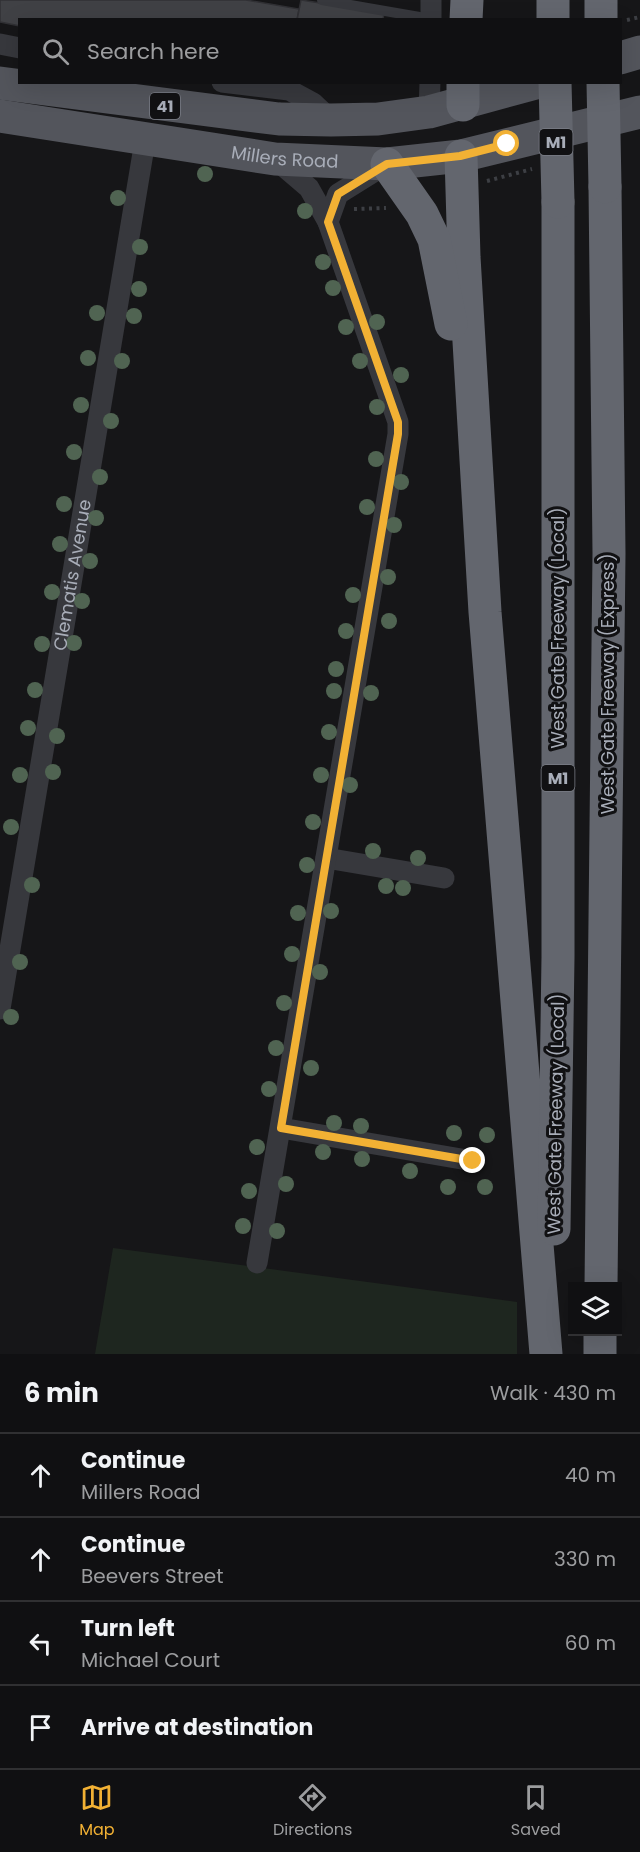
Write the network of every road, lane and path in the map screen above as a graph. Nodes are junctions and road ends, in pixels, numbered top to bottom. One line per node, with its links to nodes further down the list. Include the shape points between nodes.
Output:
1 (322, 0): 6 (lane)
2 (431, 0): 7 (street)
3 (467, 0): 8 (highway)
4 (601, 0): 9 (highway)
5 (640, 17): 10 (path)
6 (425, 18)
7 (431, 18)
8 (466, 18)
9 (602, 18)
10 (622, 22)
11 (0, 44): 12 (street)
12 (18, 48)
13 (640, 52): 14 (main road)
14 (622, 58)
15 (0, 83): 24 (main road, Millers Road / 41, via 279,119)
16 (239, 84): 24 (street, via 289,90 313,103)
17 (526, 84): 20 (main road, Millers Road / 41)
18 (555, 84): 40 (highway, West Gate Freeway (Local) / M1, bridge, via 558,957)
19 (603, 84): 37 (highway, West Gate Freeway (Express), bridge, via 609,553)
20 (463, 94): 21 (main road, Millers Road / 41); 26 (main road)
21 (429, 97): 24 (main road, Millers Road / 41, via 378,119)
22 (640, 112): 26 (main road, Millers Road / 41)
23 (0, 116): 25 (main road, Millers Road / 41)
24 (331, 120)
25 (145, 141): 27 (main road, Millers Road / 41); 33 (street, Clematis Avenue)
26 (460, 156): 28 (main road, Millers Road / 41); 30 (highway)
27 (275, 159): 28 (main road, Millers Road / 41); 29 (street, via 309,188)
28 (387, 164): 29 (street, via 338,194); 30 (highway, via 422,214 434,239 450,318)
29 (328, 222): 31 (street, via 398,422 398,434)
30 (485, 612): 39 (highway)
31 (326, 858): 32 (street); 34 (street)
32 (444, 878)
33 (0, 1010)
34 (281, 1128): 35 (street); 36 (street)
35 (473, 1161)
36 (257, 1263)
37 (601, 1282)
38 (600, 1336): 41 (highway)
39 (546, 1354)
40 (552, 1354)
41 (600, 1354)

